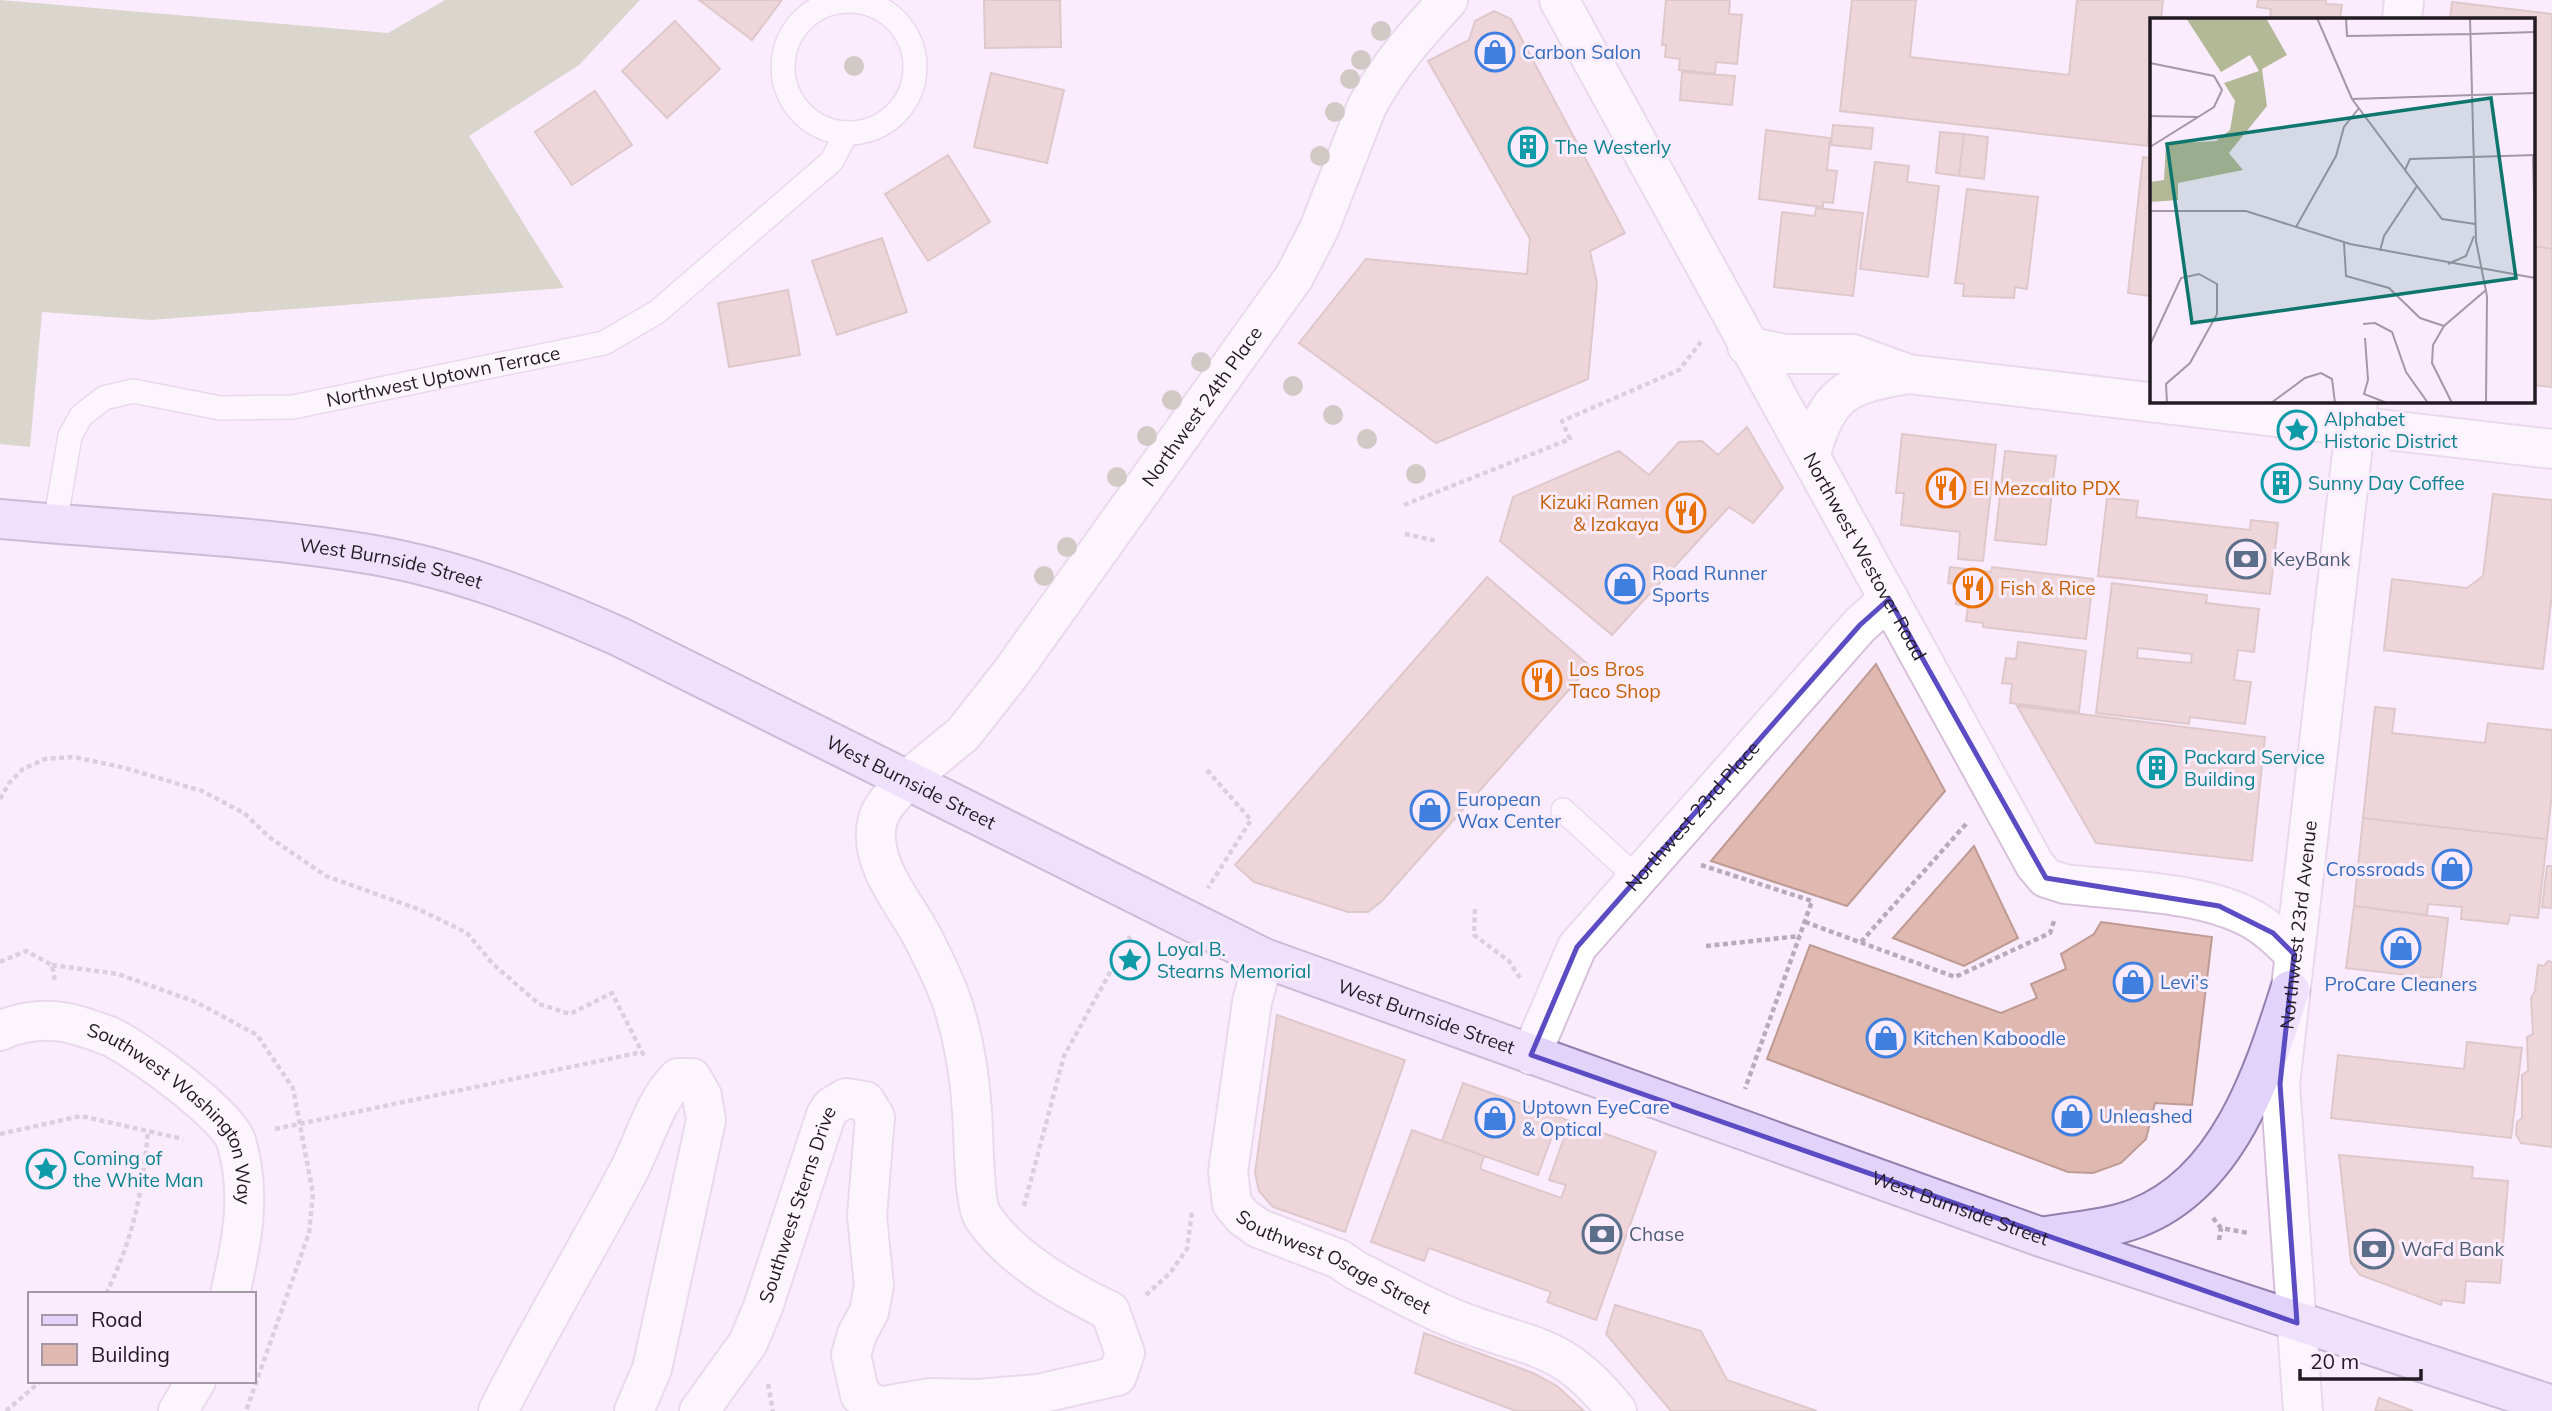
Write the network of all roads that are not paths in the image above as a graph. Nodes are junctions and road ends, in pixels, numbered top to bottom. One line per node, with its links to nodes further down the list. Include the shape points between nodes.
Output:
1 (1448, 0): 16 (street, Northwest 24th Place, via 1396,57 1379,84 1307,255 1229,371 971,724)
2 (1559, 0): 6 (street, Northwest Westover Road)
3 (2404, 0): 4 (street)
4 (2402, 18)
5 (846, 133): 5 (lane, via 878,127 898,110 912,88 915,63 908,38 893,17 870,4 845,1 820,8 799,23 785,52 783,71 789,96 805,116 828,130); 14 (lane, Northwest Uptown Terrace, via 832,161 657,312 604,343 293,407 220,408 140,391 104,398 81,416 70,436)
6 (1747, 346): 7 (street, via 1786,354 1853,354); 12 (street, Northwest Westover Road)
7 (1908, 374): 8 (street); 12 (street, via 1862,382 1832,402)
8 (2150, 396)
9 (2222, 402): 10 (street)
10 (2356, 414): 11 (street); 20 (street, Northwest 23rd Avenue)
11 (2552, 449)
12 (1810, 456): 15 (street, Northwest Westover Road)
13 (0, 519): 14 (main road, West Burnside Street)
14 (55, 524): 16 (main road, West Burnside Street, via 311,546 376,555 476,581 538,601 620,637)
15 (1889, 599): 18 (street, Northwest 23rd Place, via 1860,625); 20 (street, Northwest Westover Road, via 2046,878 2219,906 2273,933)
16 (907, 780): 19 (main road, West Burnside Street); 31 (street, Southwest Sterns Drive, via 882,809 876,844 886,876 952,1003 972,1109 981,1214 1000,1239 1077,1295 1110,1311 1125,1353 1117,1376 1038,1394 930,1398 878,1407 860,1395 852,1355 874,1286 867,1216 875,1116 873,1108 856,1097 831,1107 748,1343)
17 (1563, 810): 18 (lane)
18 (1636, 877): 22 (street, Northwest 23rd Place, via 1577,947)
19 (1264, 958): 22 (main road, West Burnside Street); 32 (street, Southwest Osage Street, via 1252,1002 1228,1171 1232,1204 1258,1228 1339,1259 1461,1321 1560,1356 1590,1380)
20 (2292, 972): 23 (main road, via 2264,1067 2223,1146 2187,1188 2136,1219); 25 (street, Northwest 23rd Avenue, via 2280,1084)
21 (0, 1031): 24 (street, Southwest Washington Way, via 17,1023 62,1022 110,1037 197,1097 235,1138 245,1184 244,1223)
22 (1531, 1055): 23 (main road, West Burnside Street)
23 (2041, 1237): 25 (main road, West Burnside Street)
24 (230, 1292)
25 (2297, 1322): 27 (main road, West Burnside Street); 33 (street, Northwest 23rd Avenue)
26 (195, 1383): 28 (street)
27 (2552, 1405)
28 (178, 1411)
29 (498, 1411): 30 (street, via 642,1147 663,1093 678,1078 692,1078 702,1096 706,1120 652,1369)
30 (634, 1411)
31 (699, 1411)
32 (1617, 1411)
33 (2303, 1411)

